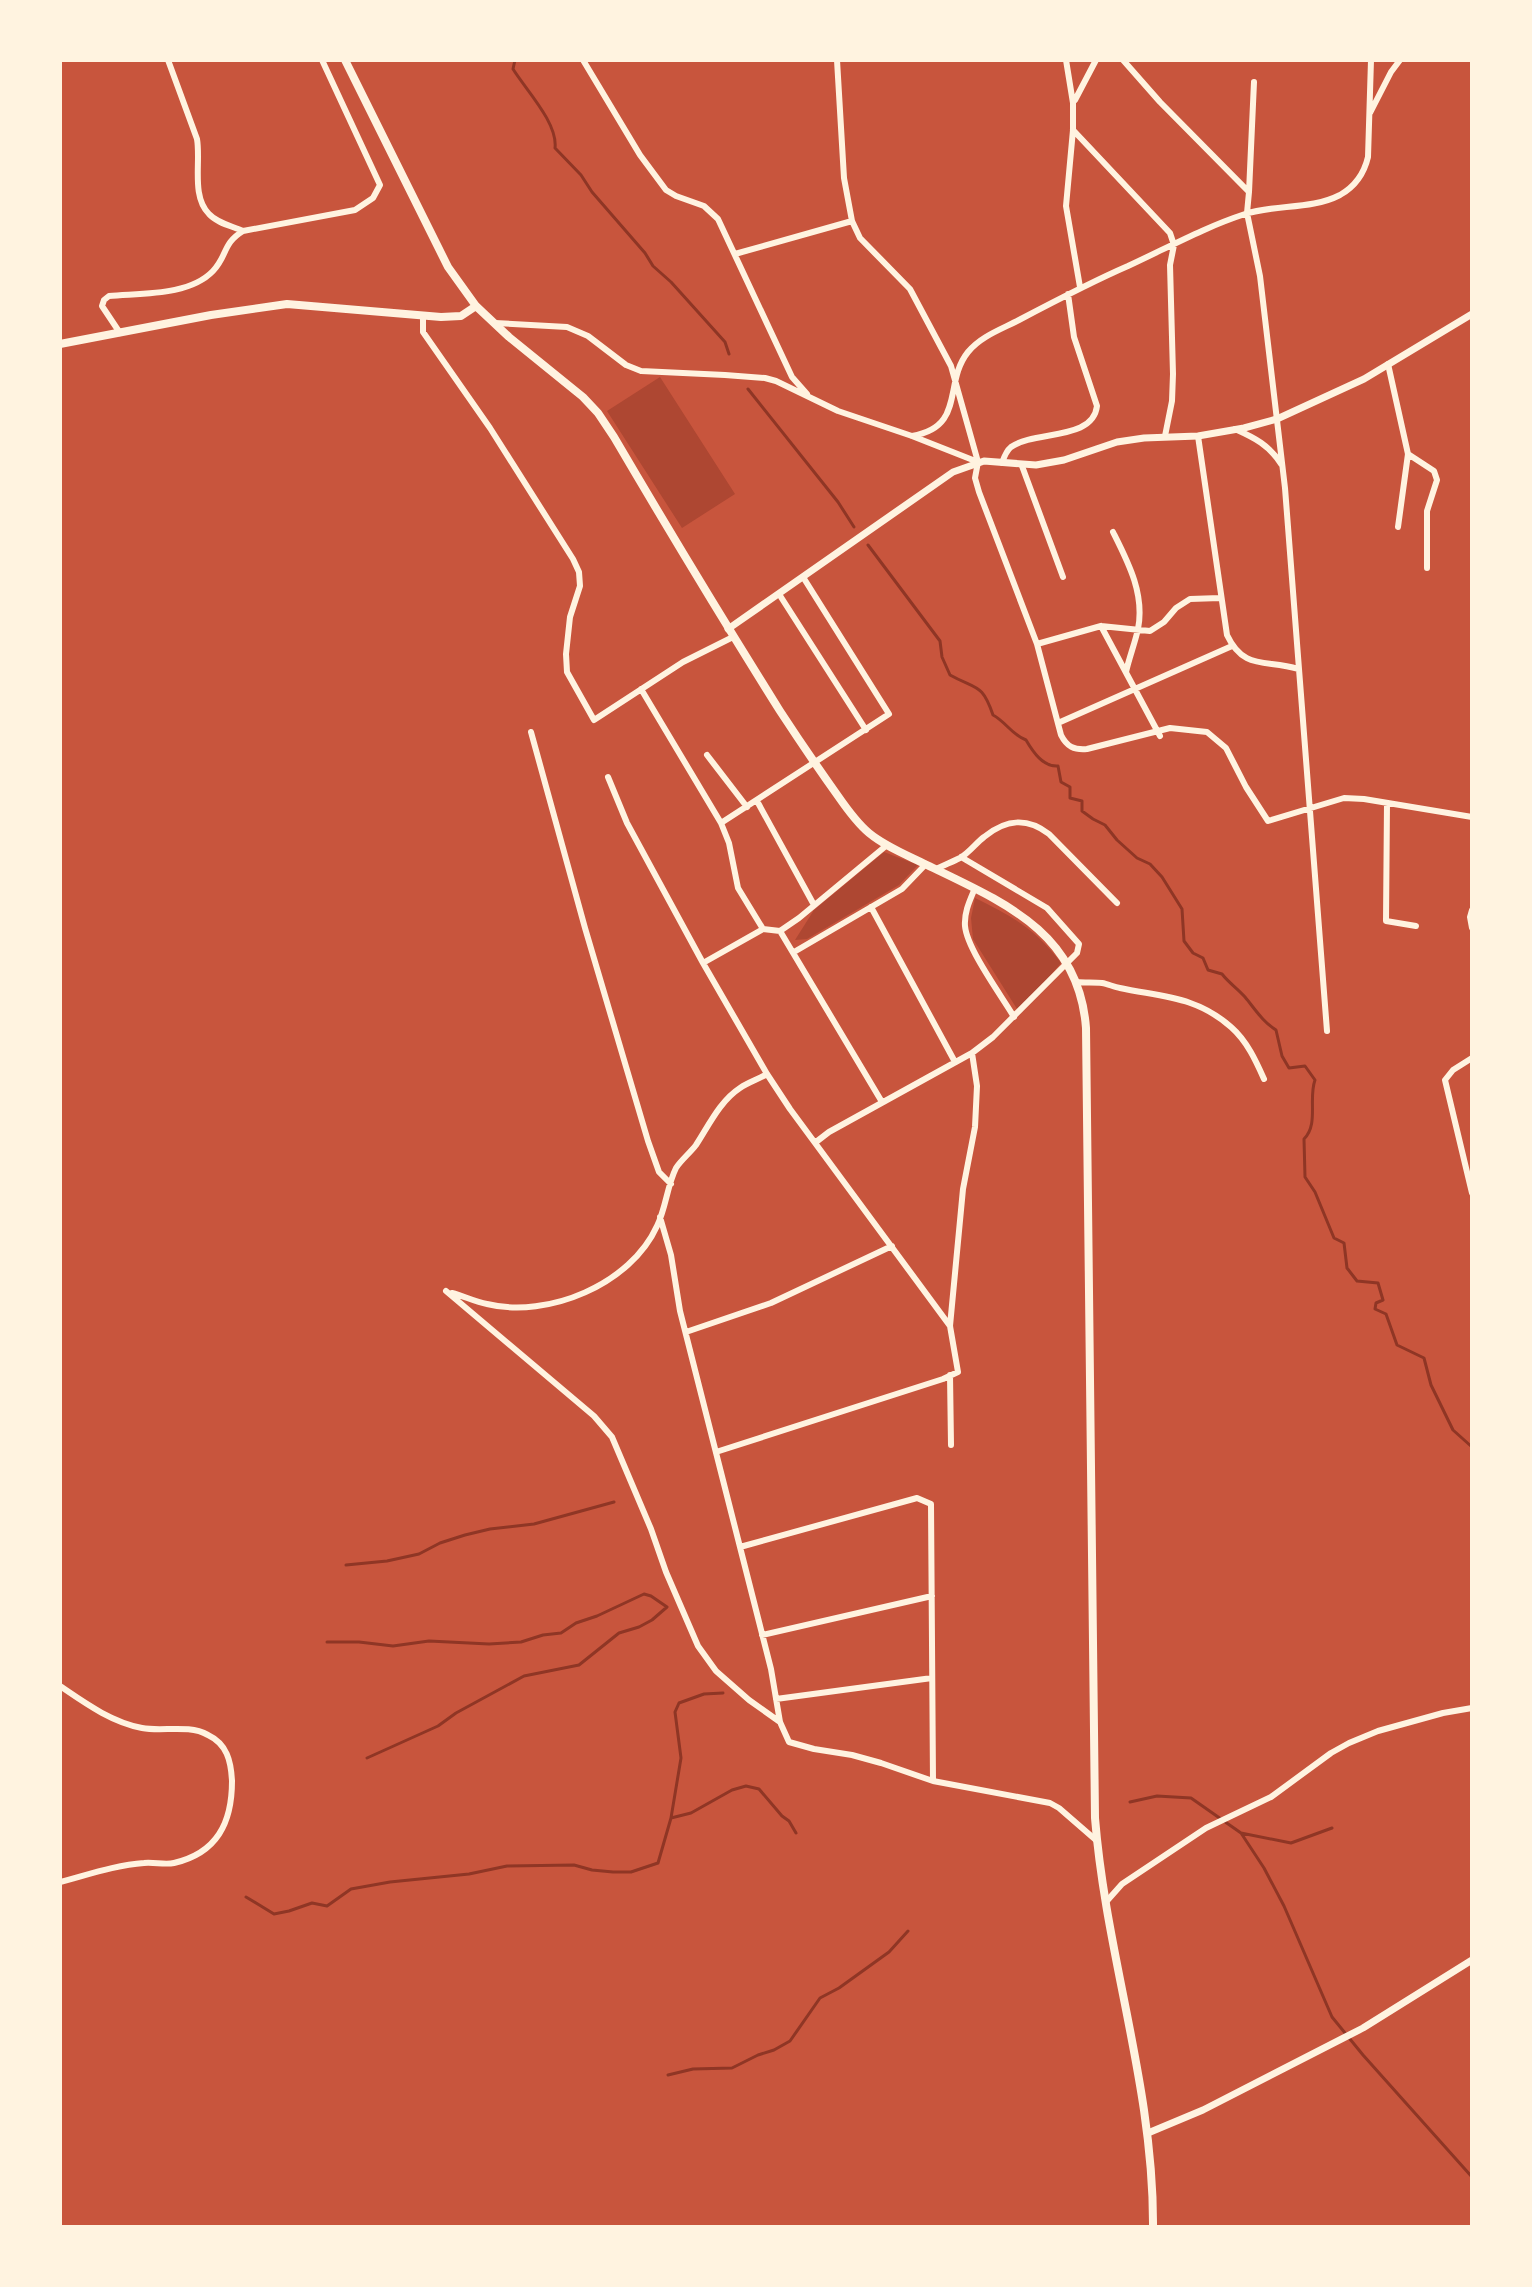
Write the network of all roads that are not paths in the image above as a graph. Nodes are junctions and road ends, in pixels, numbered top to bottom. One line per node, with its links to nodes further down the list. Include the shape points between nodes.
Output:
1 (168, 60): 18 (street, via 197,139 201,202 207,213)
2 (322, 60): 18 (street, via 380,185 373,198 355,210)
3 (345, 60): 23 (main road, via 448,267)
4 (583, 60): 20 (street, via 656,179 666,190 712,213)
5 (837, 60): 17 (street)
6 (1066, 60): 12 (street)
7 (1096, 60): 12 (street)
8 (1123, 60): 15 (street)
9 (1371, 60): 13 (street)
10 (1400, 60): 13 (street)
11 (1254, 82): 15 (street)
12 (1073, 103): 14 (street)
13 (1369, 115): 16 (street, via 1365,171 1342,194 1320,203)
14 (1073, 130): 19 (street, via 1170,233); 21 (street, via 1066,206)
15 (1249, 192): 16 (street)
16 (1247, 213): 19 (street); 32 (street)
17 (852, 221): 20 (street); 30 (street, via 860,238 910,289 951,366)
18 (243, 231): 27 (street, via 232,238 213,270 188,288 104,300 102,306)
19 (1174, 245): 21 (street); 35 (street, via 1172,401)
20 (735, 254): 31 (street, via 792,377)
21 (1080, 287): 22 (street)
22 (1068, 294): 30 (street, via 979,341 963,358); 39 (street, via 1096,416 1086,426 1020,442)
23 (476, 306): 25 (main road, via 461,316); 26 (main road)
24 (1472, 314): 29 (street)
25 (423, 316): 27 (main road, via 287,304); 56 (street, via 423,332 579,572 567,672 594,720)
26 (493, 323): 31 (street, via 577,330 641,371 765,378); 51 (main road, via 598,413)
27 (120, 333): 28 (main road)
28 (60, 344)
29 (1388, 364): 32 (street); 37 (street)
30 (956, 388): 34 (street, via 948,415 929,432); 38 (street)
31 (810, 397): 34 (street)
32 (1277, 419): 33 (street); 41 (street)
33 (1235, 429): 36 (street); 41 (street, via 1274,451)
34 (912, 436): 38 (street)
35 (1165, 436): 36 (street); 40 (street)
36 (1198, 436): 48 (street)
37 (1408, 454): 42 (street); 44 (street, via 1434,471 1437,480 1427,511)
38 (978, 462): 39 (street); 45 (street, via 953,472); 52 (street, via 979,492)
39 (1002, 463): 40 (street)
40 (1022, 466): 46 (street)
41 (1283, 466): 54 (street)
42 (1398, 527)
43 (1113, 532): 50 (street, via 1138,591)
44 (1427, 568)
45 (803, 577): 47 (street); 59 (street, via 889,714)
46 (1063, 577)
47 (779, 594): 51 (street); 59 (street)
48 (1220, 598): 50 (street, via 1190,599 1150,631); 53 (street)
49 (1101, 626): 50 (street); 52 (street); 55 (street)
50 (1138, 631): 55 (street)
51 (730, 633): 56 (street); 63 (main road)
52 (1037, 644): 58 (street)
53 (1232, 646): 54 (street, via 1249,660); 57 (street)
54 (1298, 669): 68 (street)
55 (1126, 672): 57 (street)
56 (641, 689): 70 (street)
57 (1134, 689): 58 (street); 61 (street)
58 (1058, 723): 61 (street, via 1066,744 1076,750)
59 (866, 730): 63 (street)
60 (531, 732): 97 (street, via 648,1141 659,1172)
61 (1159, 734): 68 (street, via 1170,728 1207,732 1219,741 1268,821)
62 (707, 755): 67 (street)
63 (814, 764): 65 (street); 71 (main road, via 851,814)
64 (608, 777): 85 (street, via 627,823)
65 (757, 801): 67 (street); 77 (street)
66 (1387, 803): 68 (street, via 1344,798); 69 (street); 80 (street, via 1386,921)
67 (747, 807): 70 (street)
68 (1308, 808): 89 (street)
69 (1472, 817)
70 (721, 823): 82 (street, via 738,888)
71 (887, 845): 73 (main road); 77 (street)
72 (961, 857): 74 (street); 76 (street, via 1000,827 1037,825); 86 (street, via 1047,908 1079,944)
73 (926, 864): 74 (main road); 78 (street, via 902,889)
74 (936, 869): 75 (main road)
75 (975, 888): 86 (main road, via 1027,920); 88 (street, via 965,913 969,943)
76 (1117, 903)
77 (814, 905): 83 (street)
78 (871, 907): 84 (street); 92 (street)
79 (1472, 910): 81 (street)
80 (1416, 926)
81 (1472, 928)
82 (763, 929): 83 (street); 85 (street)
83 (780, 931): 84 (street)
84 (794, 952): 95 (street)
85 (703, 963): 93 (street)
86 (1067, 964): 87 (main road); 88 (street)
87 (1077, 982): 94 (street, via 1164,995 1213,1013 1250,1049); 115 (main road, via 1086,1028)
88 (1014, 1017): 90 (street)
89 (1327, 1031)
90 (972, 1053): 92 (street); 101 (street, via 975,1127 963,1189)
91 (1472, 1058): 98 (street, via 1445,1080)
92 (955, 1062): 95 (street)
93 (767, 1074): 96 (street); 97 (street, via 726,1100 677,1167)
94 (1264, 1079)
95 (882, 1102): 96 (street)
96 (816, 1142): 100 (street)
97 (671, 1184): 99 (street)
98 (1472, 1193)
99 (660, 1217): 102 (street); 113 (street, via 639,1255 620,1273 575,1297 513,1307 446,1291 612,1437 698,1646 716,1671)
100 (892, 1246): 101 (street); 102 (street, via 771,1303)
101 (950, 1326): 103 (street, via 958,1372)
102 (686, 1332): 105 (street)
103 (950, 1375): 104 (street); 105 (street)
104 (951, 1445)
105 (716, 1452): 106 (street)
106 (740, 1547): 107 (street, via 917,1498 931,1504); 108 (street)
107 (932, 1596): 108 (street); 109 (street)
108 (762, 1635): 111 (street)
109 (932, 1678): 111 (street); 114 (street)
110 (60, 1686): 116 (street, via 100,1713 128,1724 206,1733 219,1741 231,1763 232,1794 221,1833 202,1854)
111 (776, 1699): 113 (street)
112 (1472, 1708): 117 (street, via 1349,1743 1271,1797 1206,1828 1122,1884)
113 (780, 1722): 114 (street, via 789,1742)
114 (933, 1781): 115 (street, via 1050,1803)
115 (1097, 1841): 117 (main road)
116 (60, 1882)
117 (1106, 1902): 119 (main road)
118 (1472, 1960): 119 (street, via 1363,2028)
119 (1148, 2133): 120 (main road)
120 (1153, 2227)

